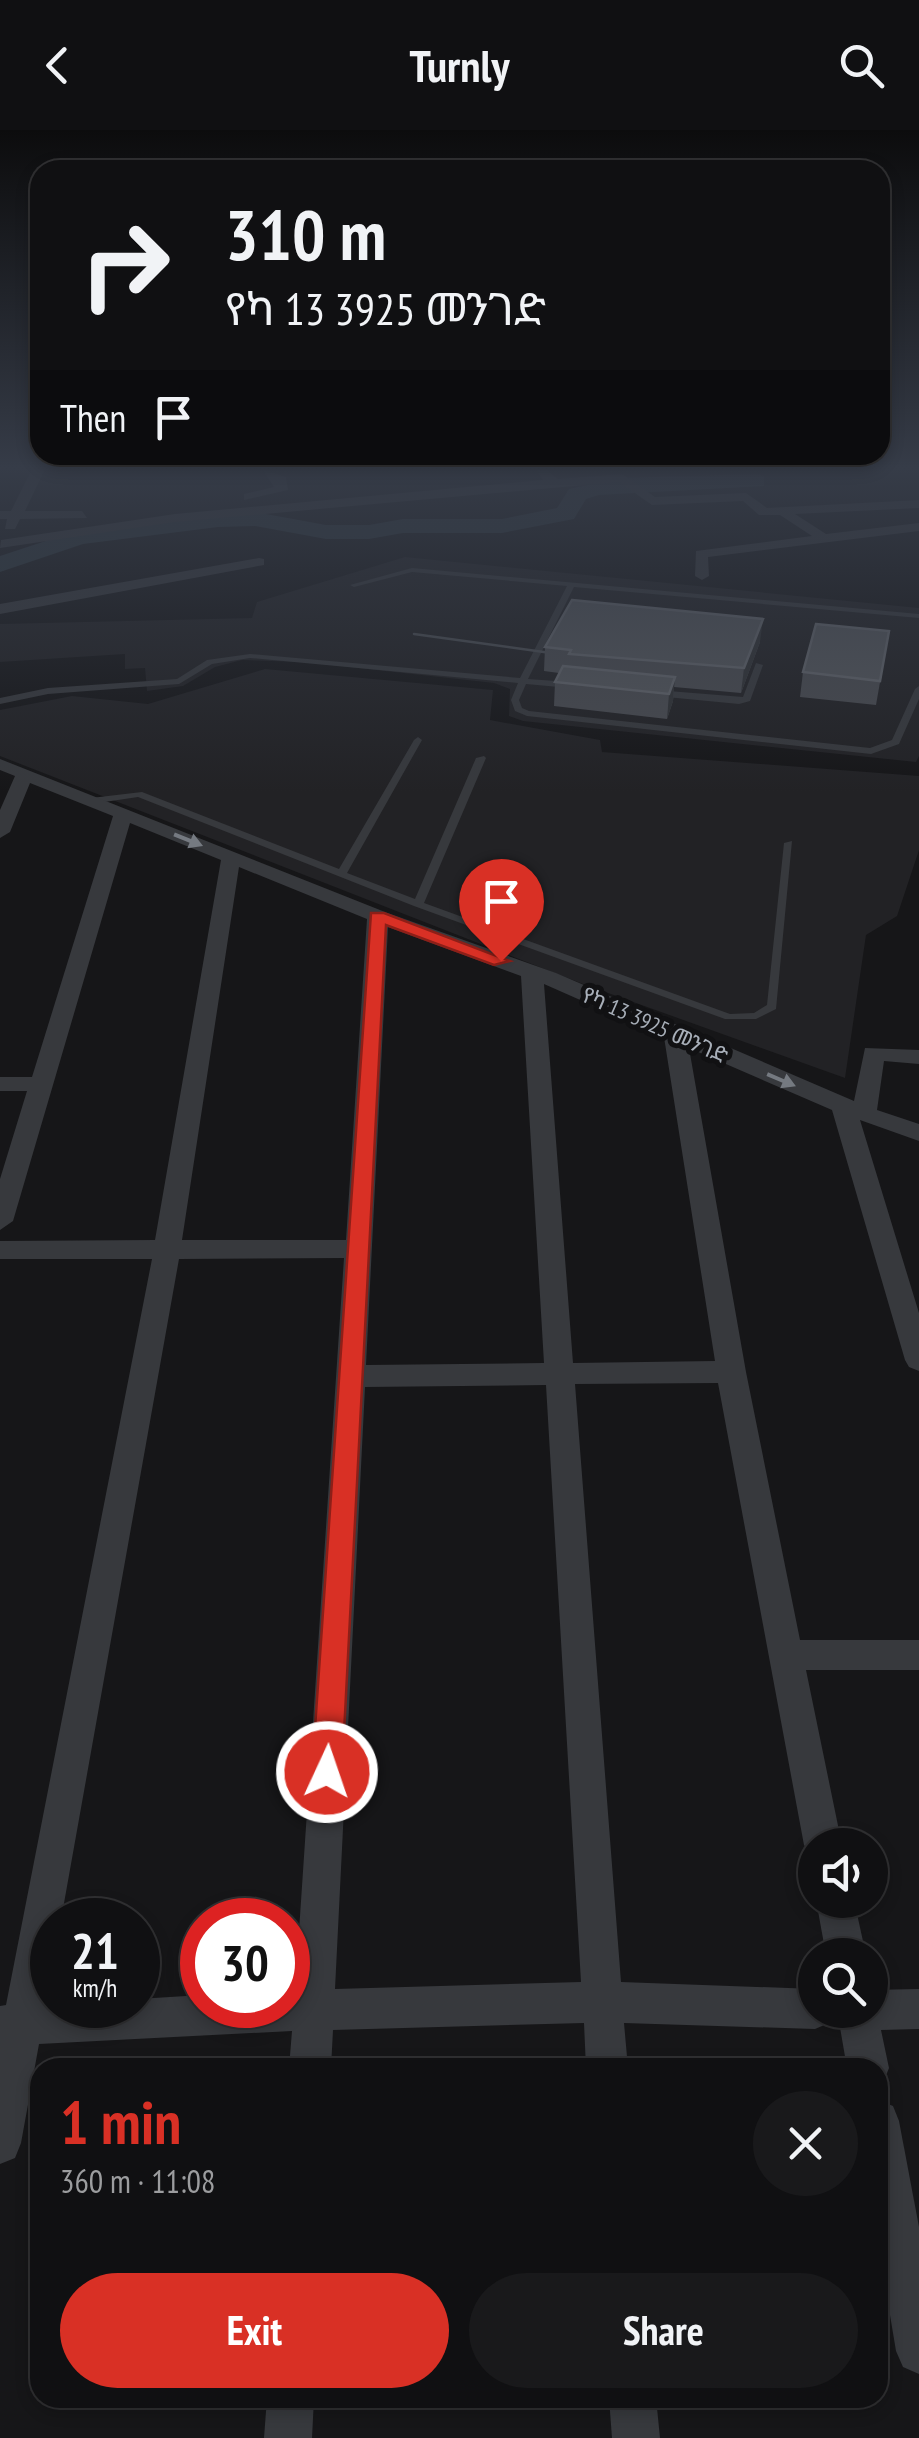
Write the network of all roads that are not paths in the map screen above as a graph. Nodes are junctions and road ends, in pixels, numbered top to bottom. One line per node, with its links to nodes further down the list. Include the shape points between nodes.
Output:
1 (178, 577): 6 (street)
2 (384, 577): 4 (lane)
3 (483, 577): 5 (lane)
4 (354, 584)
5 (571, 585): 7 (lane); 9 (lane)
6 (0, 609)
7 (919, 616)
8 (759, 664): 12 (lane, via 747,699 740,701)
9 (522, 680): 10 (lane); 11 (lane, via 516,700 527,713 870,751 896,742); 13 (lane, via 250,656 210,662 179,681)
10 (582, 686)
11 (919, 689)
12 (641, 692)
13 (0, 701)
14 (418, 740): 23 (lane)
15 (481, 758): 24 (lane)
16 (0, 764): 17 (street, የካ 13 3925 መንገድ)
17 (25, 774): 18 (street, የካ 13 3925 መንገድ); 20 (street)
18 (91, 800): 19 (street, የካ 13 3925 መንገድ); 23 (lane, via 139,794)
19 (123, 813): 22 (street, የካ 13 3925 መንገድ, one-way to 22); 31 (street)
20 (0, 832)
21 (790, 843): 26 (lane, via 772,1007 756,1016 729,1017)
22 (230, 857): 25 (street, የካ 13 3925 መንገድ); 37 (street)
23 (342, 873): 24 (lane)
24 (418, 904): 26 (lane)
25 (378, 916): 27 (street, የካ 13 3925 መንገድ); 35 (street)
26 (568, 958): 27 (lane)
27 (540, 975): 28 (street, የካ 13 3925 መንገድ); 40 (street)
28 (675, 1034): 32 (street, የካ 13 3925 መንገድ, one-way to 32); 39 (street)
29 (919, 1056): 32 (street, via 873,1054)
30 (0, 1084): 31 (street)
31 (42, 1084): 34 (street)
32 (853, 1110): 33 (street, የካ 13 3925 መንገድ); 38 (street)
33 (919, 1133)
34 (0, 1221)
35 (355, 1249): 37 (street); 41 (street)
36 (0, 1250): 37 (street)
37 (167, 1250): 50 (street)
38 (919, 1360)
39 (731, 1372): 40 (street); 42 (street)
40 (561, 1373): 41 (street); 45 (street)
41 (350, 1376): 48 (street)
42 (784, 1655): 43 (street); 44 (street)
43 (919, 1655)
44 (820, 1828)
45 (602, 2002): 46 (street); 48 (street); 53 (street)
46 (798, 2008)
47 (919, 2009): 49 (street)
48 (313, 2010): 50 (street); 52 (street)
49 (888, 2010)
50 (10, 2025): 55 (street)
51 (860, 2028): 54 (street)
52 (311, 2058)
53 (606, 2058)
54 (866, 2058)
55 (0, 2143)
56 (888, 2178): 57 (street)
57 (919, 2351)
58 (290, 2408): 60 (street)
59 (634, 2408): 61 (street)
60 (288, 2438)
61 (636, 2438)

